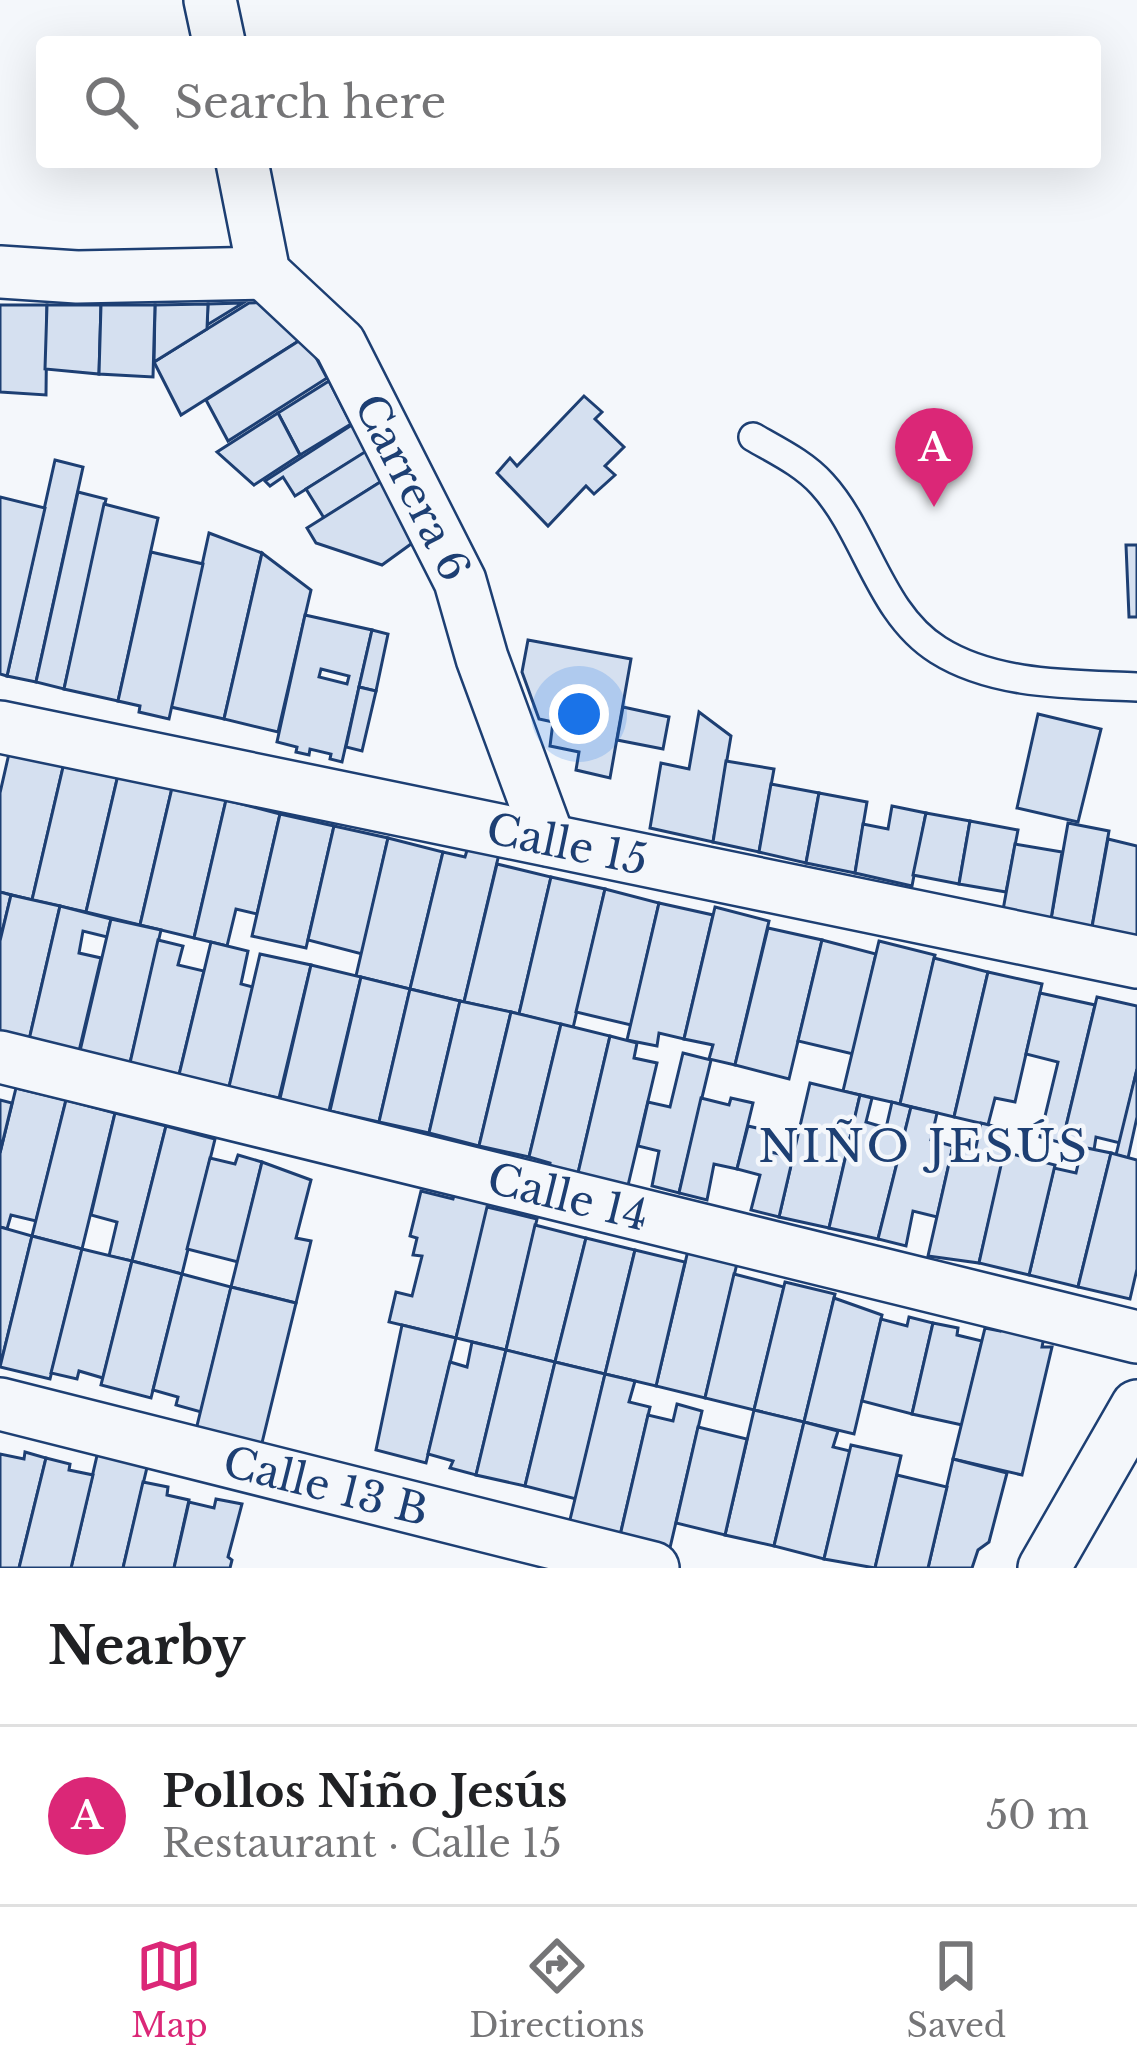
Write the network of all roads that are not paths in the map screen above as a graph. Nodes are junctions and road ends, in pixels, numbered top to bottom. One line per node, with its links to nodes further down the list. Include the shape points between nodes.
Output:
1 (210, 0): 2 (street)
2 (218, 36)
3 (243, 168): 5 (street)
4 (0, 272): 5 (street)
5 (264, 274): 9 (street, Carrera 6, via 340,344 460,581)
6 (753, 437): 7 (lane, via 824,486 907,623 937,650 1008,677)
7 (1137, 687)
8 (0, 727): 9 (street, Calle 15)
9 (549, 840): 10 (street, Calle 15)
10 (1137, 962)
11 (0, 1057): 12 (street, Calle 14)
12 (1137, 1337)
13 (0, 1404): 15 (street, Calle 13 B)
14 (1137, 1406): 16 (street)
15 (653, 1568)
16 (1044, 1568)

